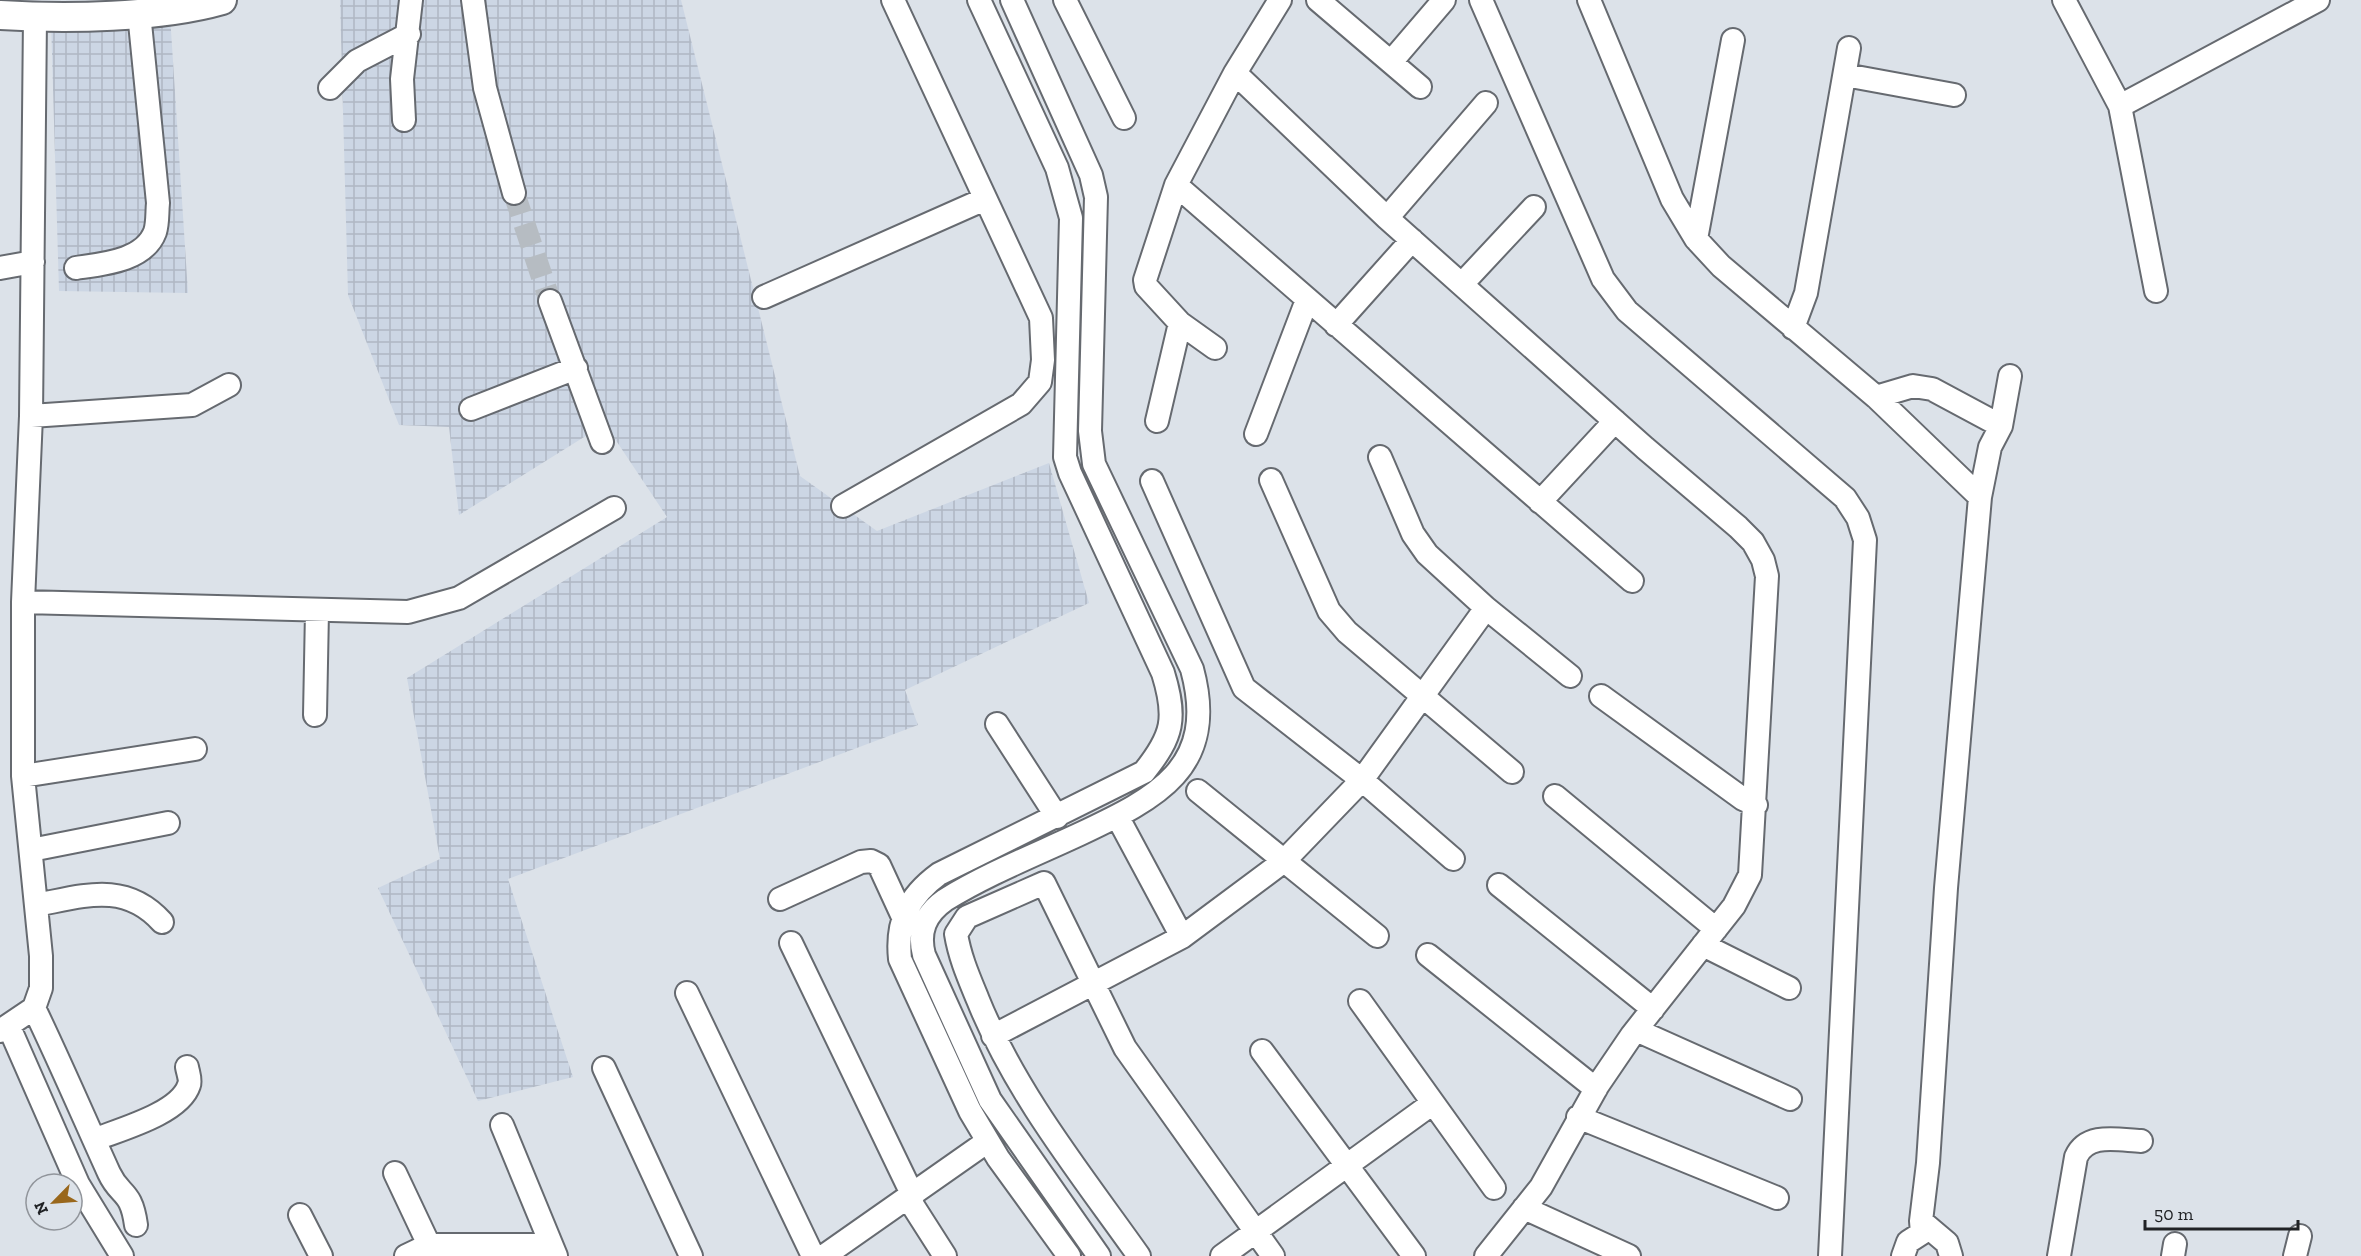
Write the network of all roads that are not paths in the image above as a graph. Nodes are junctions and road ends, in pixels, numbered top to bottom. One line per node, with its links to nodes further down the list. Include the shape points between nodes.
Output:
1 (222, 0): 15 (main road)
2 (411, 0): 18 (street)
3 (473, 0): 32 (street, via 485,88)
4 (893, 0): 33 (street)
5 (979, 0): 85 (street, via 1057,168 1071,218 1065,457 1163,673 1172,703 1166,737 1144,772)
6 (1012, 0): 84 (street, via 1091,175 1096,197 1090,431 1094,464 1192,669 1198,690 1195,734 1180,768 1146,801)
7 (1065, 0): 29 (street)
8 (1280, 0): 22 (street)
9 (1318, 0): 21 (street)
10 (1444, 0): 21 (street)
11 (1481, 0): 147 (street, via 1613,295 1845,498 1858,518 1865,540)
12 (1589, 0): 36 (street, via 1672,199)
13 (2064, 0): 28 (street)
14 (2318, 0): 28 (street)
15 (139, 13): 17 (main road); 40 (street, via 158,203 156,230 147,247 114,262)
16 (0, 15): 17 (main road)
17 (34, 17): 38 (street)
18 (409, 34): 25 (street, via 357,61); 30 (street, via 402,79)
19 (1733, 40): 36 (street)
20 (1849, 48): 23 (street)
21 (1391, 62): 24 (street)
22 (1235, 73): 31 (street); 35 (street)
23 (1845, 75): 26 (street); 48 (street, via 1806,293)
24 (1420, 87)
25 (330, 88)
26 (1954, 95)
27 (1486, 103): 35 (street)
28 (2120, 106): 42 (street)
29 (1124, 118)
30 (404, 120)
31 (1176, 185): 44 (street); 46 (street, via 1145,280 1146,286)
32 (513, 194)
33 (985, 199): 43 (street); 66 (street, via 1041,318 1041,382 1022,404)
34 (1534, 207): 41 (street)
35 (1387, 218): 37 (street)
36 (1696, 239): 48 (street)
37 (1412, 240): 41 (street); 47 (street)
38 (33, 262): 39 (street); 55 (street)
39 (0, 268)
40 (76, 268)
41 (1462, 284): 57 (street)
42 (2156, 291)
43 (764, 297)
44 (1306, 300): 47 (street); 59 (street)
45 (550, 301): 50 (street)
46 (1180, 323): 49 (street); 56 (street)
47 (1336, 325): 65 (street)
48 (1793, 328): 53 (street)
49 (1215, 348)
50 (576, 369): 54 (street); 60 (street)
51 (2010, 376): 58 (street)
52 (229, 385): 55 (street, via 192,405)
53 (1876, 397): 58 (street, via 1913,386 1932,389); 64 (street)
54 (471, 409)
55 (31, 416): 69 (street)
56 (1157, 421)
57 (1615, 421): 65 (street); 83 (street, via 1738,527 1763,560 1768,597)
58 (2001, 426): 64 (street, via 1990,447)
59 (1256, 434)
60 (602, 442)
61 (1380, 457): 70 (street, via 1427,554)
62 (1271, 480): 73 (street, via 1329,611 1347,632)
63 (1152, 481): 80 (street, via 1244,687)
64 (1980, 497): 127 (street)
65 (1540, 502): 68 (street)
66 (843, 506)
67 (614, 508): 71 (street, via 459,598 408,612)
68 (1632, 581)
69 (23, 602): 71 (street); 79 (street)
70 (1486, 608): 72 (street); 73 (street)
71 (317, 611): 75 (street)
72 (1570, 676)
73 (1422, 696): 78 (street); 80 (street)
74 (1600, 696): 83 (street)
75 (315, 715)
76 (997, 724): 85 (street)
77 (195, 750): 79 (street)
78 (1512, 772)
79 (23, 776): 87 (street)
80 (1362, 780): 88 (street); 89 (street)
81 (1198, 791): 89 (street)
82 (1555, 796): 97 (street)
83 (1756, 805): 97 (street, via 1750,875 1734,906)
84 (1117, 816): 96 (street); 140 (street, via 945,900 928,916 920,940 990,1100)
85 (1057, 817): 93 (street, via 939,874 921,887)
86 (168, 823): 87 (street)
87 (31, 850): 92 (street)
88 (1453, 859)
89 (1284, 861): 95 (street); 96 (street)
90 (1499, 885): 105 (street)
91 (780, 899): 93 (street, via 871,861 879,865)
92 (36, 905): 94 (street, via 109,894 139,903); 104 (street, via 41,988)
93 (903, 917): 118 (street, via 898,942 900,959 970,1111)
94 (162, 922)
95 (1377, 936)
96 (1182, 937): 100 (street)
97 (1709, 937): 101 (street); 105 (street)
98 (791, 943): 123 (street)
99 (1428, 955): 112 (street)
100 (1092, 986): 108 (street); 108 (street, via 1044,883 967,917 956,934 960,955); 129 (street, via 1125,1048)
101 (1790, 988)
102 (687, 993): 136 (street)
103 (1360, 1001): 114 (street)
104 (34, 1008): 106 (street); 117 (street)
105 (1653, 1010): 107 (street)
106 (4, 1029): 132 (street, via 78,1184)
107 (1636, 1030): 112 (street); 113 (street)
108 (993, 1036): 141 (street, via 1045,1125)
109 (1262, 1051): 120 (street)
110 (187, 1067): 117 (street, via 190,1083 184,1096 171,1108)
111 (604, 1068): 135 (street)
112 (1596, 1089): 115 (street)
113 (1790, 1099)
114 (1433, 1103): 120 (street); 122 (street)
115 (1578, 1117): 124 (street); 125 (street, via 1554,1167)
116 (502, 1125): 131 (street)
117 (96, 1139): 128 (street, via 110,1176 131,1200)
118 (988, 1141): 123 (street); 139 (street)
119 (2141, 1141): 150 (street, via 2110,1139 2081,1146)
120 (1346, 1166): 129 (street); 144 (street)
121 (395, 1173): 130 (street)
122 (1494, 1188)
123 (910, 1197): 137 (street); 138 (street)
124 (1777, 1198)
125 (1524, 1208): 145 (street); 146 (street)
126 (300, 1215): 133 (street)
127 (1921, 1221): 148 (street, via 1922,1233 1908,1242); 149 (street, via 1947,1242)
128 (136, 1225)
129 (1256, 1232): 142 (street); 143 (street)
130 (429, 1245): 131 (street); 134 (street)
131 (554, 1250)
132 (122, 1256)
133 (321, 1256)
134 (406, 1256)
135 (691, 1256)
136 (813, 1256)
137 (825, 1256)
138 (945, 1256)
139 (1069, 1256)
140 (1099, 1256)
141 (1139, 1256)
142 (1222, 1256)
143 (1273, 1256)
144 (1414, 1256)
145 (1486, 1256)
146 (1629, 1256)
147 (1830, 1256)
148 (1903, 1256)
149 (1951, 1256)
150 (2058, 1256)

